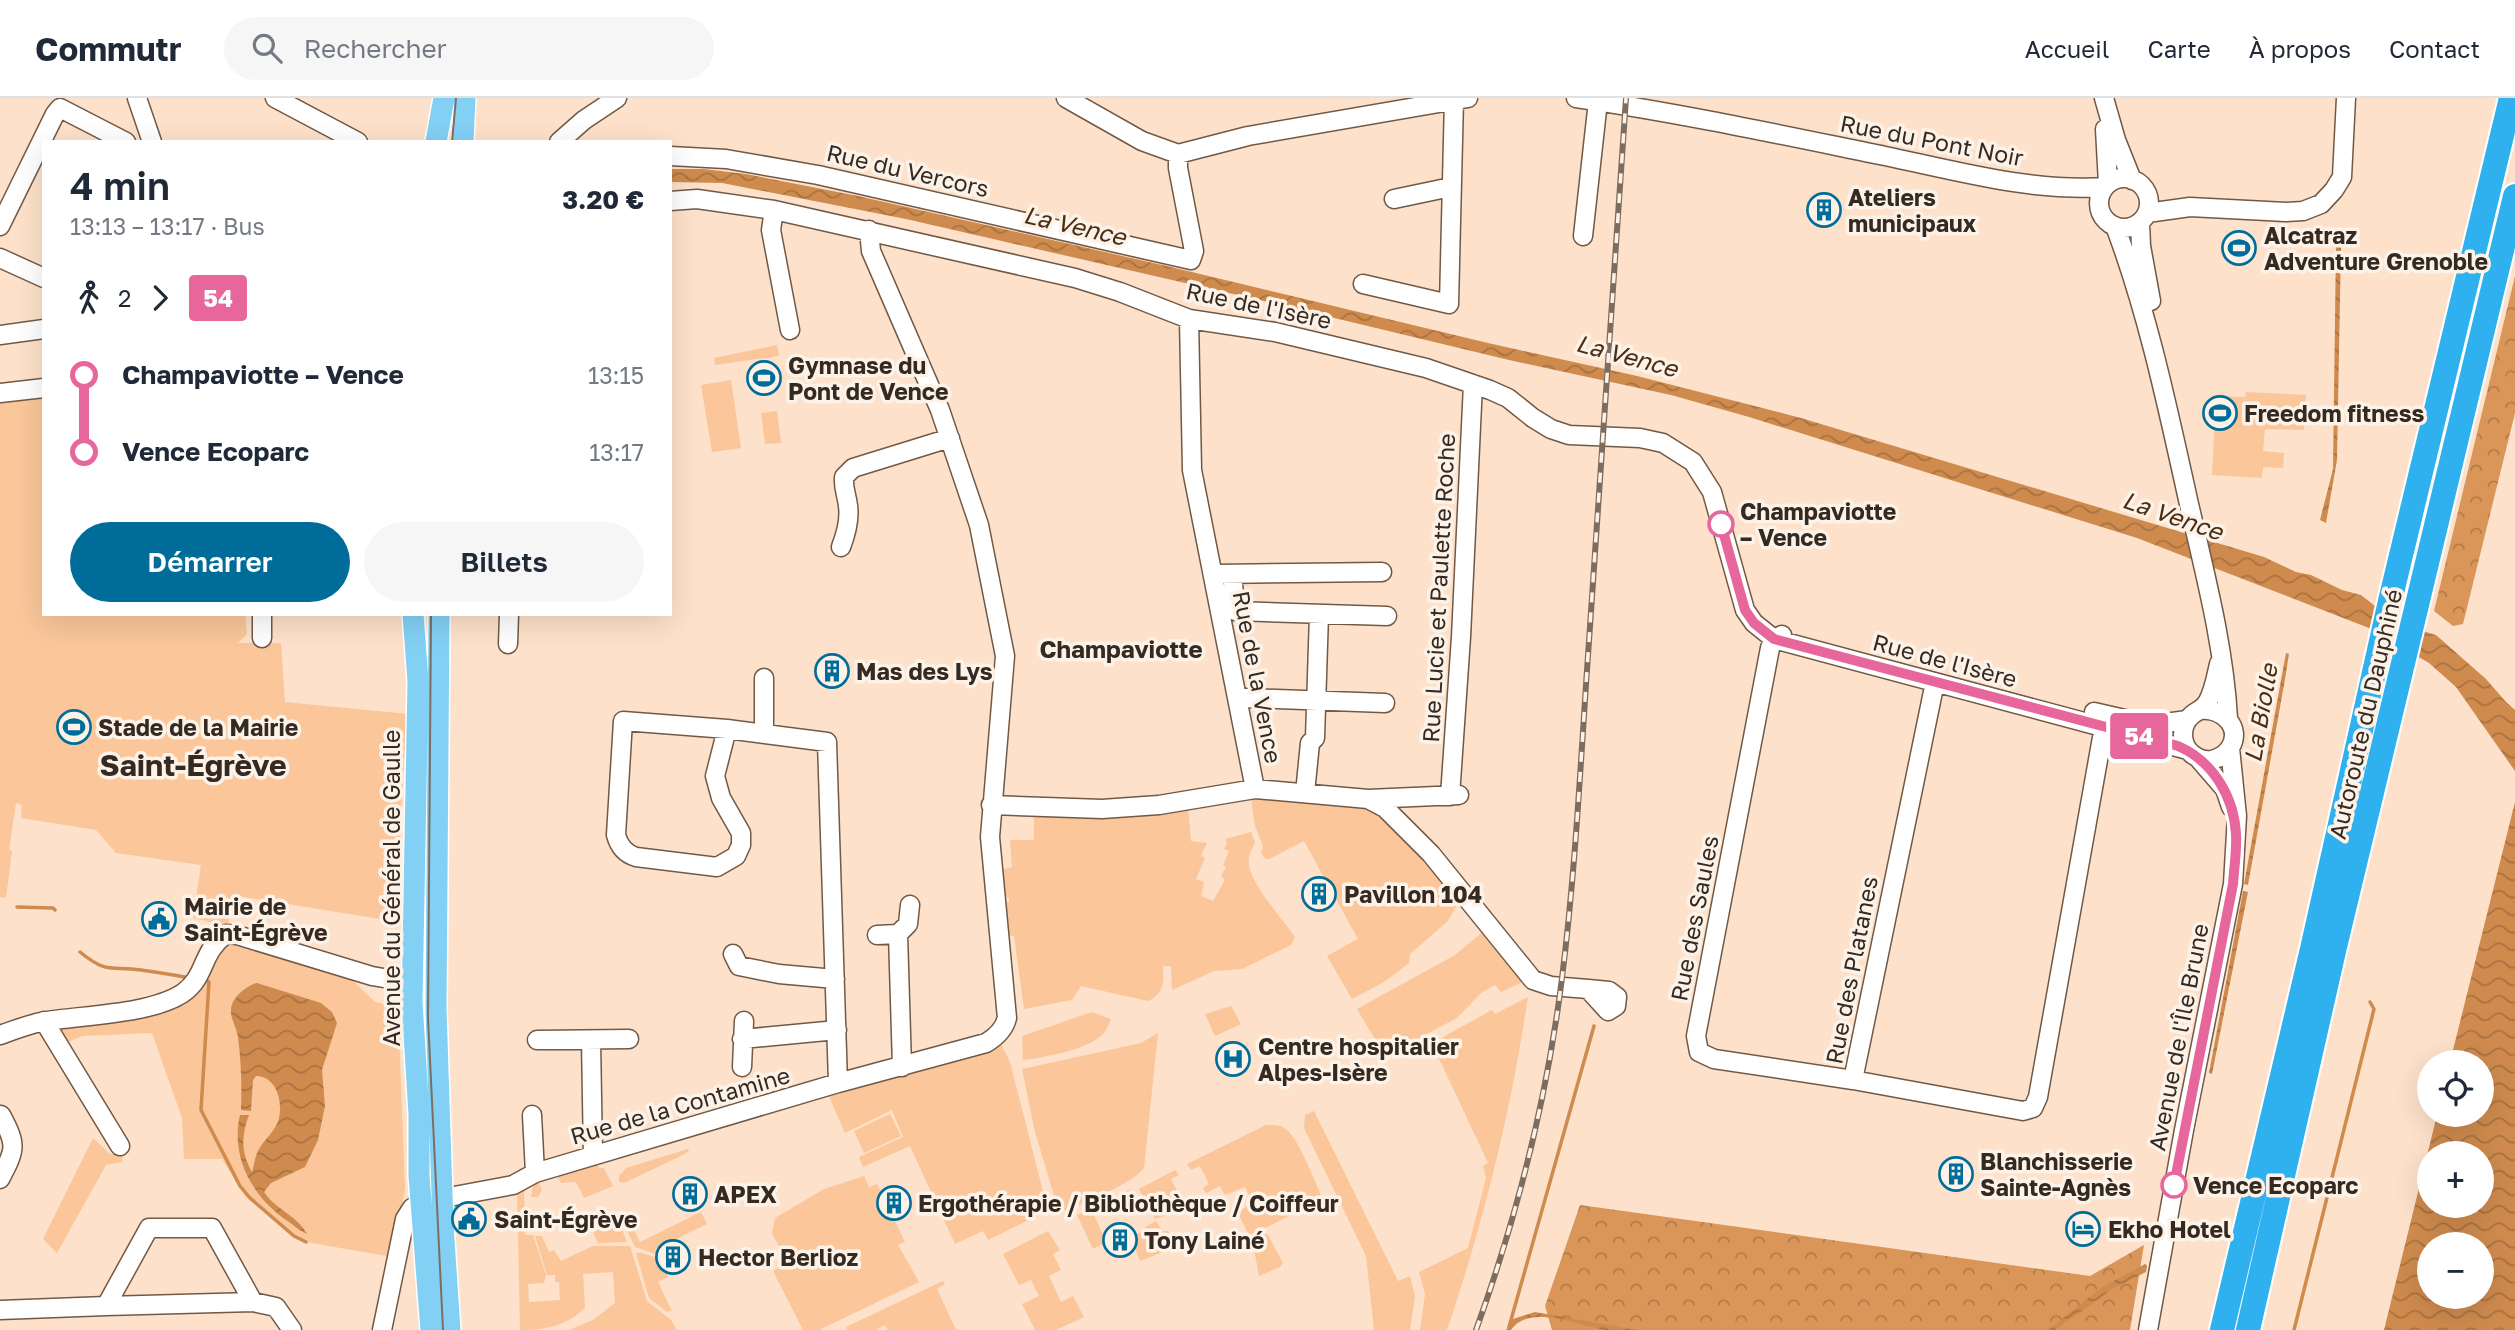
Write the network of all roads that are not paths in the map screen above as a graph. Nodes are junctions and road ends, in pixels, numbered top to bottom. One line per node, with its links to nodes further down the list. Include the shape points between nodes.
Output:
1 (137, 98): 16 (street)
2 (275, 98): 17 (street)
3 (444, 98): 18 (main road)
4 (465, 98): 19 (main road)
5 (617, 98): 20 (street)
6 (1066, 98): 21 (street, via 1142,141)
7 (1576, 98): 12 (street, Rue du Pont Noir)
8 (2346, 98): 31 (street, via 2342,177 2321,204 2286,212)
9 (2511, 98): 117 (highway, Autoroute du Dauphiné)
10 (1461, 99): 21 (street, via 1248,136); 25 (street)
11 (2104, 99): 23 (street, via 2116,140); 24 (street)
12 (1596, 100): 26 (street, Rue du Pont Noir); 37 (street)
13 (42, 140): 15 (street, via 60,108)
14 (42, 140): 34 (street)
15 (122, 140)
16 (151, 140)
17 (354, 140)
18 (436, 140)
19 (463, 140)
20 (561, 140)
21 (1178, 154): 22 (street, Rue du Vercors, via 1194,251 1191,260 817,174 726,159)
22 (672, 156)
23 (2139, 185): 24 (street, via 2118,179); 31 (street); 33 (street, via 2149,205)
24 (2106, 186): 26 (street, Rue du Pont Noir); 30 (street)
25 (1451, 187): 28 (street); 40 (street, via 1449,304)
26 (2050, 188): 30 (street, Rue du Pont Noir)
27 (2515, 196): 118 (highway, Autoroute du Dauphiné)
28 (1394, 199)
29 (672, 201): 32 (street, Rue de l'Isère, via 697,199)
30 (2100, 207): 35 (street, via 2105,219)
31 (2190, 207): 33 (street)
32 (774, 210): 36 (street, Rue de l'Isère); 43 (street, via 771,230)
33 (2143, 217): 35 (street, via 2128,228); 45 (street, via 2141,246)
34 (0, 226)
35 (2115, 226): 45 (street)
36 (869, 230): 41 (street, Rue de l'Isère, via 1075,278); 49 (street, via 871,251)
37 (1583, 236)
38 (0, 258): 39 (street)
39 (42, 277)
40 (1363, 284)
41 (1189, 319): 46 (street, Rue de l'Isère, via 1275,332); 52 (street, Rue de la Vence, via 1192,470)
42 (42, 329): 44 (street)
43 (790, 330)
44 (0, 335)
45 (2154, 346): 63 (street)
46 (1474, 384): 60 (street, Rue de l'Isère, via 1508,398 1551,429 1569,435 1663,443 1693,463 1712,492 1738,587); 78 (street, Rue Lucie et Paulette Roche, via 1454,796)
47 (42, 388): 48 (street)
48 (0, 393)
49 (950, 438): 50 (street, via 853,468 844,477 849,510); 79 (street, via 979,525 1005,656)
50 (841, 547)
51 (1382, 572): 52 (street, Rue de la Vence)
52 (1212, 574): 76 (street, Rue de la Vence)
53 (1233, 583): 54 (street, via 1235,611)
54 (1319, 614): 59 (street); 67 (street)
55 (262, 616): 61 (street)
56 (413, 616): 86 (main road, Avenue du Général de Gaulle, via 418,681)
57 (439, 616): 87 (main road, Avenue du Général de Gaulle)
58 (509, 616): 62 (street)
59 (1387, 616)
60 (1781, 636): 65 (street, Rue de l'Isère); 71 (street, Rue de l'Isère); 99 (street, Rue des Saules, via 1696,1035 1699,1052 1714,1059)
61 (262, 638)
62 (508, 644)
63 (2220, 657): 69 (street, via 2208,702); 70 (street)
64 (764, 678): 73 (street)
65 (1936, 682): 71 (street, Rue de l'Isère); 99 (street, Rue des Platanes)
66 (1246, 698): 67 (street)
67 (1317, 701): 68 (street); 77 (street)
68 (1385, 703)
69 (2194, 715): 70 (street, via 2216,710); 71 (street, Rue de l'Isère, via 2151,725); 75 (street, via 2182,735)
70 (2228, 718): 74 (street, via 2234,736)
71 (2105, 721): 75 (street, Rue de l'Isère); 99 (street, Rue des Platanes, via 2033,1108 2023,1111)
72 (727, 729): 72 (street, via 715,776 721,798 741,833 736,856 717,867 630,855 616,835 622,721); 73 (street)
73 (764, 734): 85 (street, via 827,742)
74 (2230, 748): 75 (street, via 2213,760); 80 (street, Avenue de l'Île Brune)
75 (2194, 754): 80 (street, Avenue de l'Île Brune, via 2225,789)
76 (1255, 789): 77 (street); 79 (street, via 1102,809)
77 (1305, 793): 78 (street)
78 (1368, 799): 88 (street, via 1385,808 1431,854 1533,980)
79 (991, 804): 98 (street, Rue de la Contamine, via 992,873 1006,1025 986,1043)
80 (2236, 835): 116 (street, Avenue de l'Île Brune, via 2233,884)
81 (910, 905): 82 (street, via 908,924)
82 (898, 934): 83 (street); 98 (street)
83 (877, 935)
84 (733, 954): 85 (street, via 739,966)
85 (835, 979): 91 (street)
86 (412, 981): 87 (street); 89 (street, via 372,976 226,934 207,954 192,986 171,1000); 108 (main road, Avenue du Général de Gaulle)
87 (437, 981): 107 (main road, Avenue du Général de Gaulle)
88 (1588, 989)
89 (44, 1021): 92 (street); 103 (street)
90 (744, 1021): 94 (street, Rue de la Contamine)
91 (837, 1030): 94 (street, Rue de la Contamine); 100 (street)
92 (0, 1035)
93 (629, 1039): 95 (street)
94 (742, 1039): 97 (street, Rue de la Contamine)
95 (591, 1040): 96 (street); 104 (street)
96 (537, 1041)
97 (742, 1067)
98 (902, 1067): 100 (street, Rue de la Contamine)
99 (1853, 1080)
100 (838, 1083): 104 (street, Rue de la Contamine)
101 (0, 1115): 106 (street, via 13,1139 13,1154)
102 (532, 1115): 105 (street)
103 (120, 1146)
104 (593, 1156): 105 (street, Rue de la Contamine)
105 (535, 1173): 107 (street, Rue de la Contamine, via 513,1185)
106 (0, 1179)
107 (444, 1196): 108 (street, Rue de la Contamine); 115 (main road, Avenue du Général de Gaulle)
108 (422, 1202): 113 (street, via 405,1219); 114 (main road, Avenue du Général de Gaulle)
109 (253, 1302): 110 (street); 110 (street, via 212,1228 149,1228); 112 (street, via 276,1307)
110 (106, 1306): 111 (street)
111 (0, 1310)
112 (292, 1330)
113 (382, 1330)
114 (431, 1330)
115 (450, 1330)
116 (2148, 1330)
117 (2222, 1330)
118 (2248, 1330)

